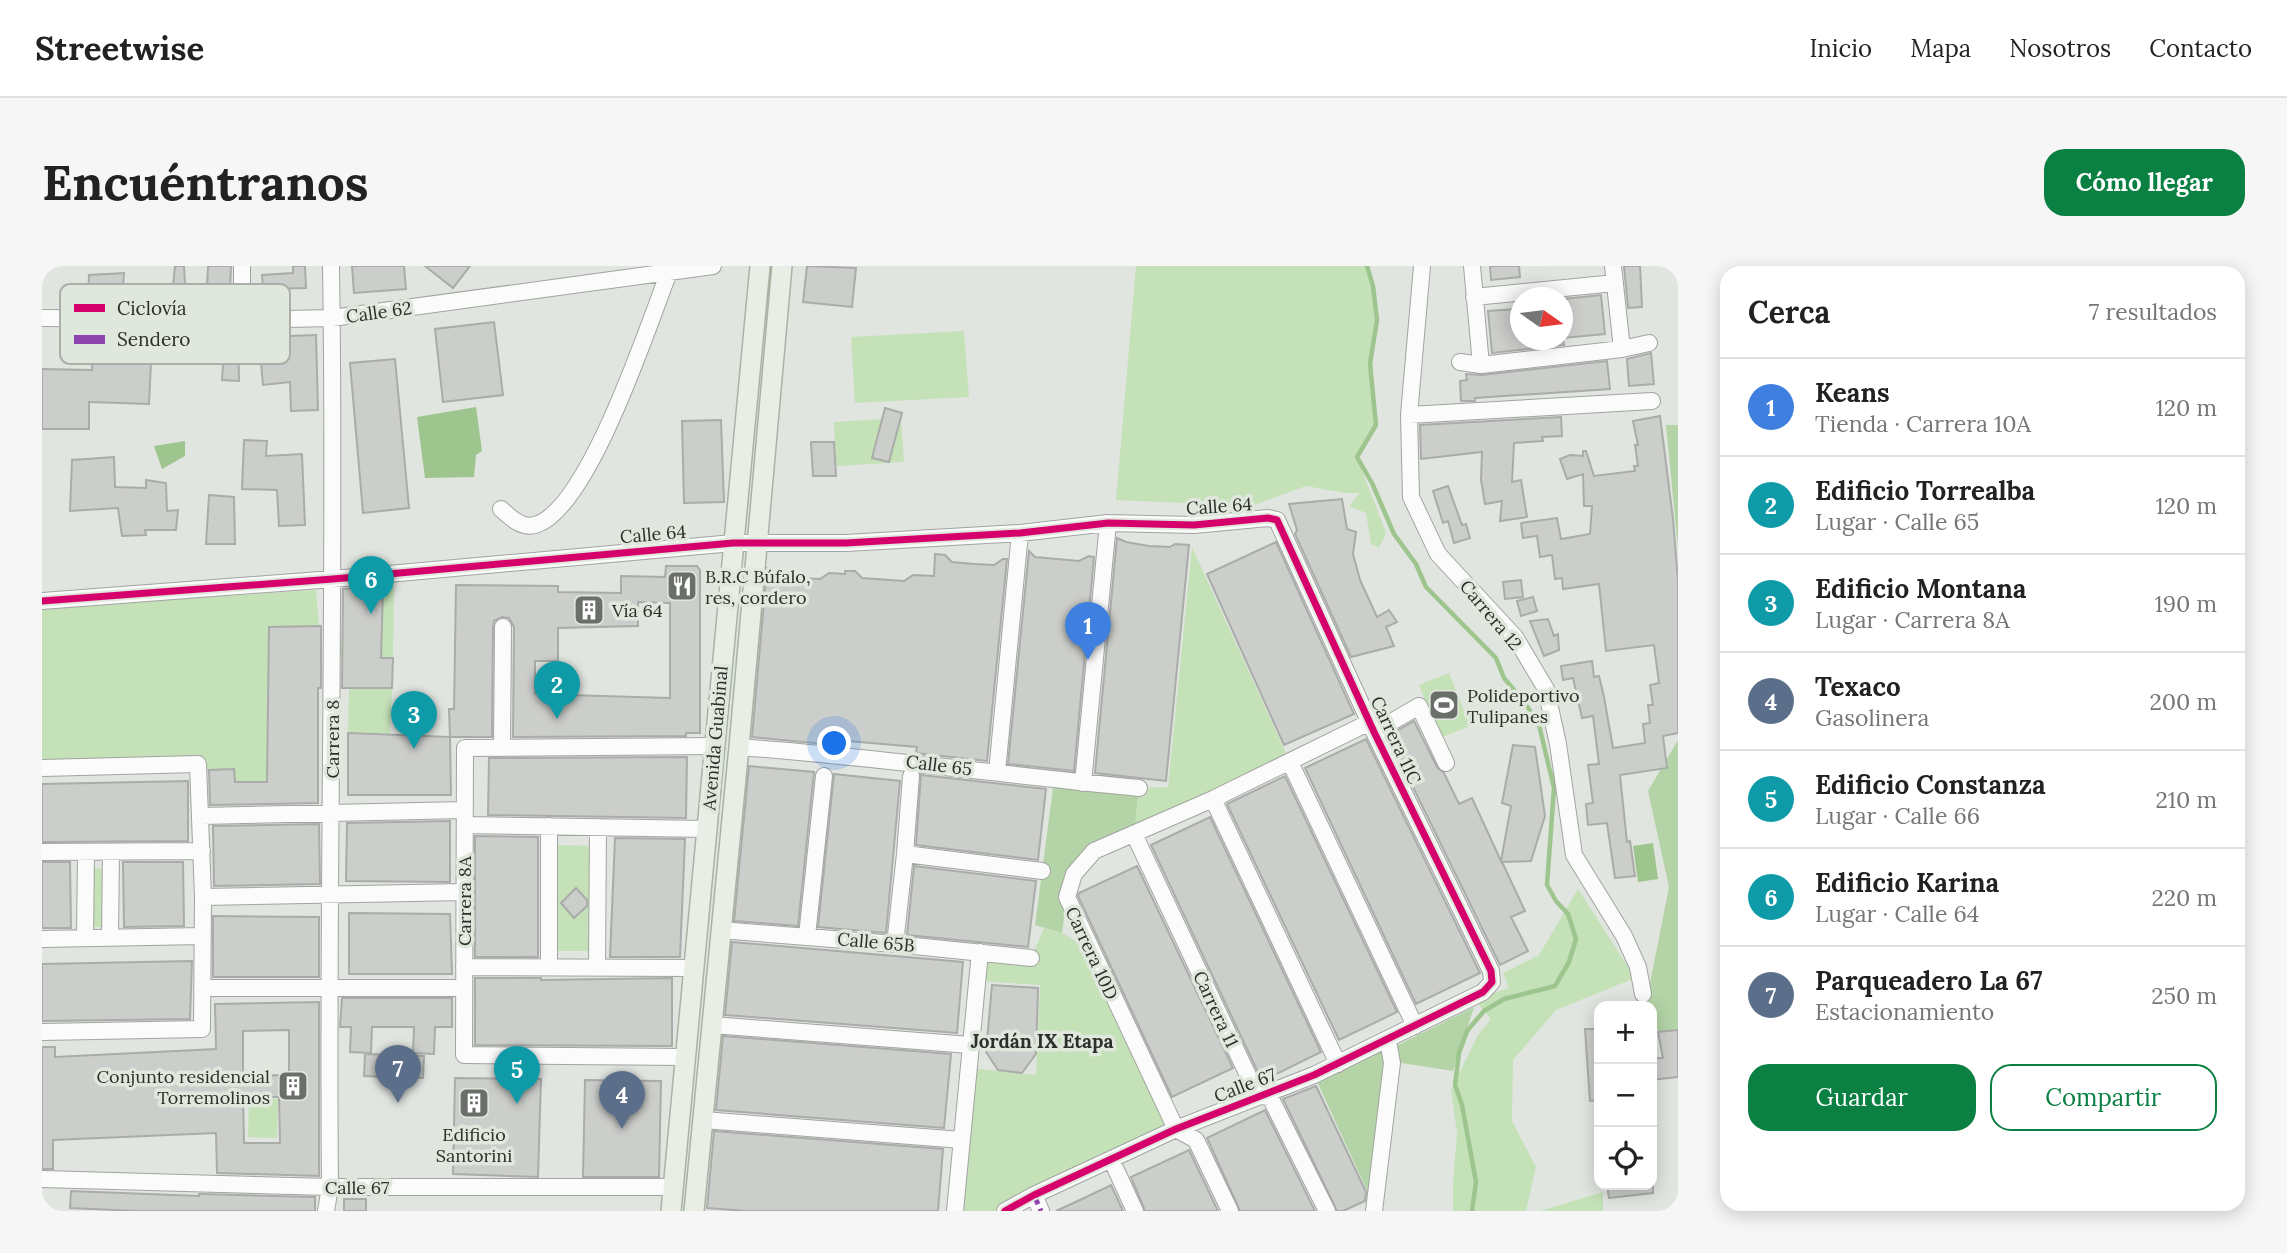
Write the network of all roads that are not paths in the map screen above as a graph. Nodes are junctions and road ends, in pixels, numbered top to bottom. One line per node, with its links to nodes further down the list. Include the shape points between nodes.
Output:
1 (242, 266): 11 (street)
2 (331, 266): 15 (street, Carrera 8)
3 (713, 266): 9 (street, Calle 62)
4 (760, 266): 27 (main road, Avenida Guabinal)
5 (782, 266): 28 (main road, Avenida Guabinal)
6 (1422, 266): 22 (street, Carrera 12)
7 (1472, 266): 12 (street)
8 (1613, 266): 10 (street)
9 (669, 272): 15 (street, Calle 62); 23 (street, via 608,427 580,482 556,514 536,525 517,524)
10 (1615, 283): 12 (street); 18 (street)
11 (242, 284)
12 (1474, 297): 20 (street)
13 (42, 318): 14 (street, Calle 62)
14 (60, 318)
15 (332, 318): 16 (street, Calle 62); 29 (street, Carrera 8)
16 (290, 319)
17 (1649, 343): 18 (street)
18 (1622, 349): 20 (street)
19 (1460, 362): 20 (street)
20 (1481, 365)
21 (1652, 401): 22 (street)
22 (1409, 415): 78 (street, Carrera 12, via 1410,497 1438,554 1515,637 1546,688 1574,855 1624,936 1639,967)
23 (501, 509)
24 (1268, 518): 25 (street, Calle 64, via 1195,525); 32 (street, Carrera 11C, via 1277,520)
25 (1108, 523): 26 (street, Calle 64); 42 (street)
26 (1020, 533): 28 (street, Calle 64, via 846,544); 39 (street)
27 (733, 543): 28 (street, Calle 64); 29 (street, Calle 64); 33 (main road, Avenida Guabinal)
28 (756, 544): 34 (main road, Avenida Guabinal)
29 (333, 579): 30 (street, Calle 64); 45 (street, Carrera 8)
30 (42, 601)
31 (503, 627): 35 (street)
32 (1372, 727): 36 (street); 37 (street, via 1419,706); 74 (street, Carrera 11C, via 1491,971)
33 (715, 746): 35 (street); 50 (main road, Avenida Guabinal)
34 (739, 747): 39 (street, Calle 65); 61 (main road, Avenida Guabinal)
35 (502, 748): 47 (street, Carrera 8A, via 465,748)
36 (1290, 762): 44 (street); 80 (street)
37 (1446, 763)
38 (42, 768): 46 (street, via 198,764)
39 (997, 772): 42 (street, Calle 65)
40 (824, 776): 63 (street)
41 (911, 776): 56 (street)
42 (1083, 783): 43 (street, Calle 65)
43 (1139, 789)
44 (1213, 799): 51 (street); 85 (street)
45 (331, 812): 46 (street); 47 (street); 59 (street, Carrera 8)
46 (201, 816): 52 (street)
47 (464, 817): 48 (street); 58 (street, Carrera 8A)
48 (549, 826): 49 (street); 71 (street)
49 (598, 827): 50 (street); 72 (street)
50 (706, 829): 73 (main road, Avenida Guabinal)
51 (1134, 834): 86 (street, Carrera 11); 88 (street, Carrera 10D, via 1094,851 1074,874 1066,897)
52 (202, 851): 55 (street); 60 (street)
53 (42, 852): 54 (street)
54 (86, 852): 55 (street); 64 (street)
55 (111, 852): 65 (street)
56 (905, 854): 57 (street); 67 (street)
57 (1042, 871)
58 (464, 892): 59 (street); 70 (street, Carrera 8A)
59 (329, 895): 60 (street); 76 (street, Carrera 8)
60 (203, 897): 62 (street)
61 (720, 930): 63 (street, Calle 65B); 79 (main road, Avenida Guabinal)
62 (202, 936): 65 (street); 75 (street)
63 (807, 936): 67 (street, Calle 65B)
64 (85, 938): 65 (street); 66 (street)
65 (110, 938)
66 (42, 939)
67 (895, 944): 68 (street, Calle 65B)
68 (980, 952): 69 (street, Calle 65B); 83 (street)
69 (1031, 958)
70 (464, 967): 71 (street); 77 (street, Carrera 8A)
71 (548, 967): 72 (street)
72 (597, 967): 73 (street)
73 (692, 968): 84 (main road, Avenida Guabinal)
74 (1492, 982): 80 (street, Calle 67, via 1483,992)
75 (202, 988): 76 (street); 81 (street, via 202,1029)
76 (328, 988): 77 (street); 92 (street, Carrera 8)
77 (464, 988): 84 (street, Carrera 8A, via 464,1055)
78 (1643, 994)
79 (712, 1025): 83 (street); 87 (main road, Avenida Guabinal)
80 (1415, 1026): 82 (street, Calle 67)
81 (42, 1032)
82 (1388, 1040): 85 (street, Calle 67); 104 (street, via 1392,1063)
83 (970, 1045): 89 (street)
84 (685, 1057): 93 (main road, Avenida Guabinal)
85 (1338, 1063): 86 (street, Calle 67)
86 (1260, 1096): 88 (street, Calle 67); 103 (street, Carrera 11, via 1270,1097)
87 (703, 1120): 89 (street); 97 (main road, Avenida Guabinal)
88 (1176, 1129): 90 (street, Calle 67); 102 (street, Carrera 10D, via 1196,1140)
89 (962, 1140): 98 (street)
90 (1111, 1159): 94 (street, Calle 67); 101 (street)
91 (42, 1179): 92 (street, Calle 67)
92 (330, 1187): 93 (street, Calle 67); 95 (street, Carrera 8)
93 (673, 1187): 96 (main road, Avenida Guabinal)
94 (1034, 1195): 99 (street, Calle 67); 100 (street)
95 (326, 1211)
96 (671, 1211)
97 (694, 1211)
98 (955, 1211)
99 (1005, 1211)
100 (1041, 1211)
101 (1135, 1211)
102 (1230, 1211)
103 (1326, 1211)
104 (1374, 1211)

